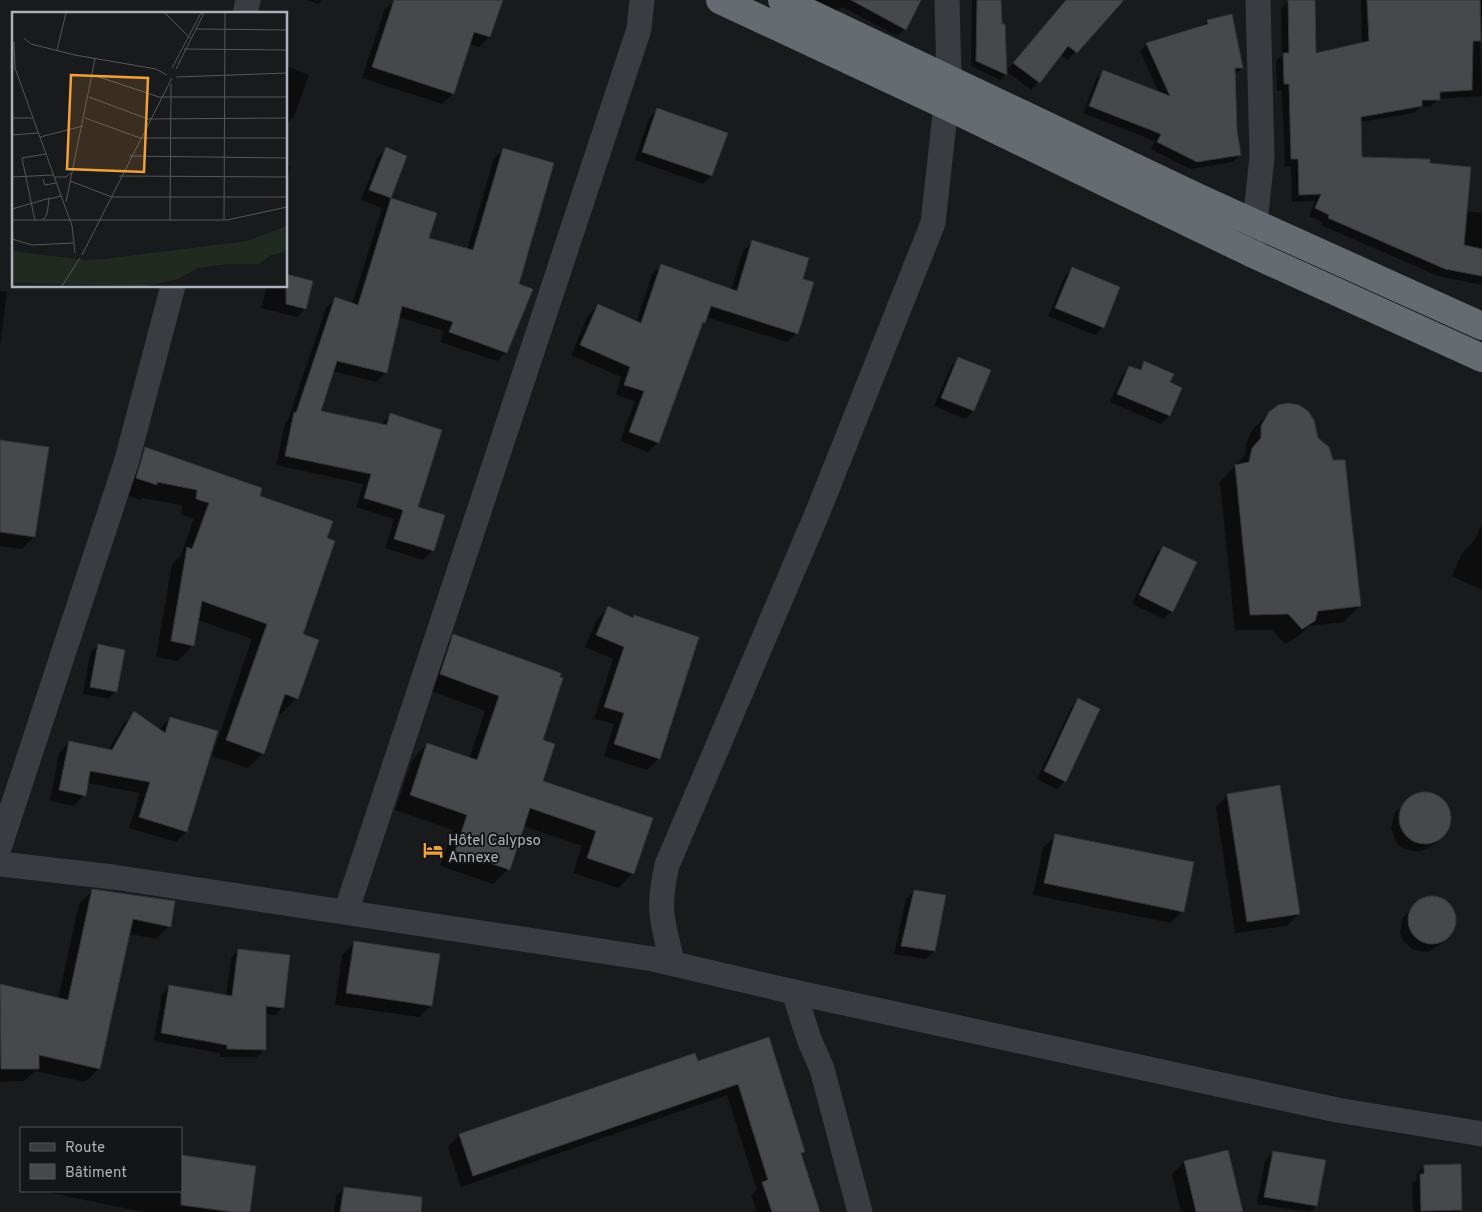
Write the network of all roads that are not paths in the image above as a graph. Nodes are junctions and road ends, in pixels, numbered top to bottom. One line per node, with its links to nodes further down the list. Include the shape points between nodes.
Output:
1 (642, 0): 15 (street, via 639,29)
2 (720, 0): 7 (highway)
3 (782, 0): 6 (highway)
4 (947, 0): 6 (street)
5 (1258, 0): 8 (street, via 1262,157)
6 (949, 78): 7 (street); 8 (highway)
7 (947, 106): 9 (highway); 16 (street, via 933,223 820,509 666,865 660,894 661,920)
8 (1256, 224): 9 (street); 11 (highway)
9 (1251, 254): 12 (highway)
10 (172, 288): 13 (street, via 127,460)
11 (1482, 326)
12 (1482, 358)
13 (0, 845)
14 (0, 864): 15 (street, via 113,877)
15 (346, 912): 16 (street, via 654,958)
16 (673, 964): 17 (street)
17 (794, 992): 18 (street, via 1337,1110); 19 (street, via 822,1069)
18 (1482, 1134)
19 (860, 1212)

